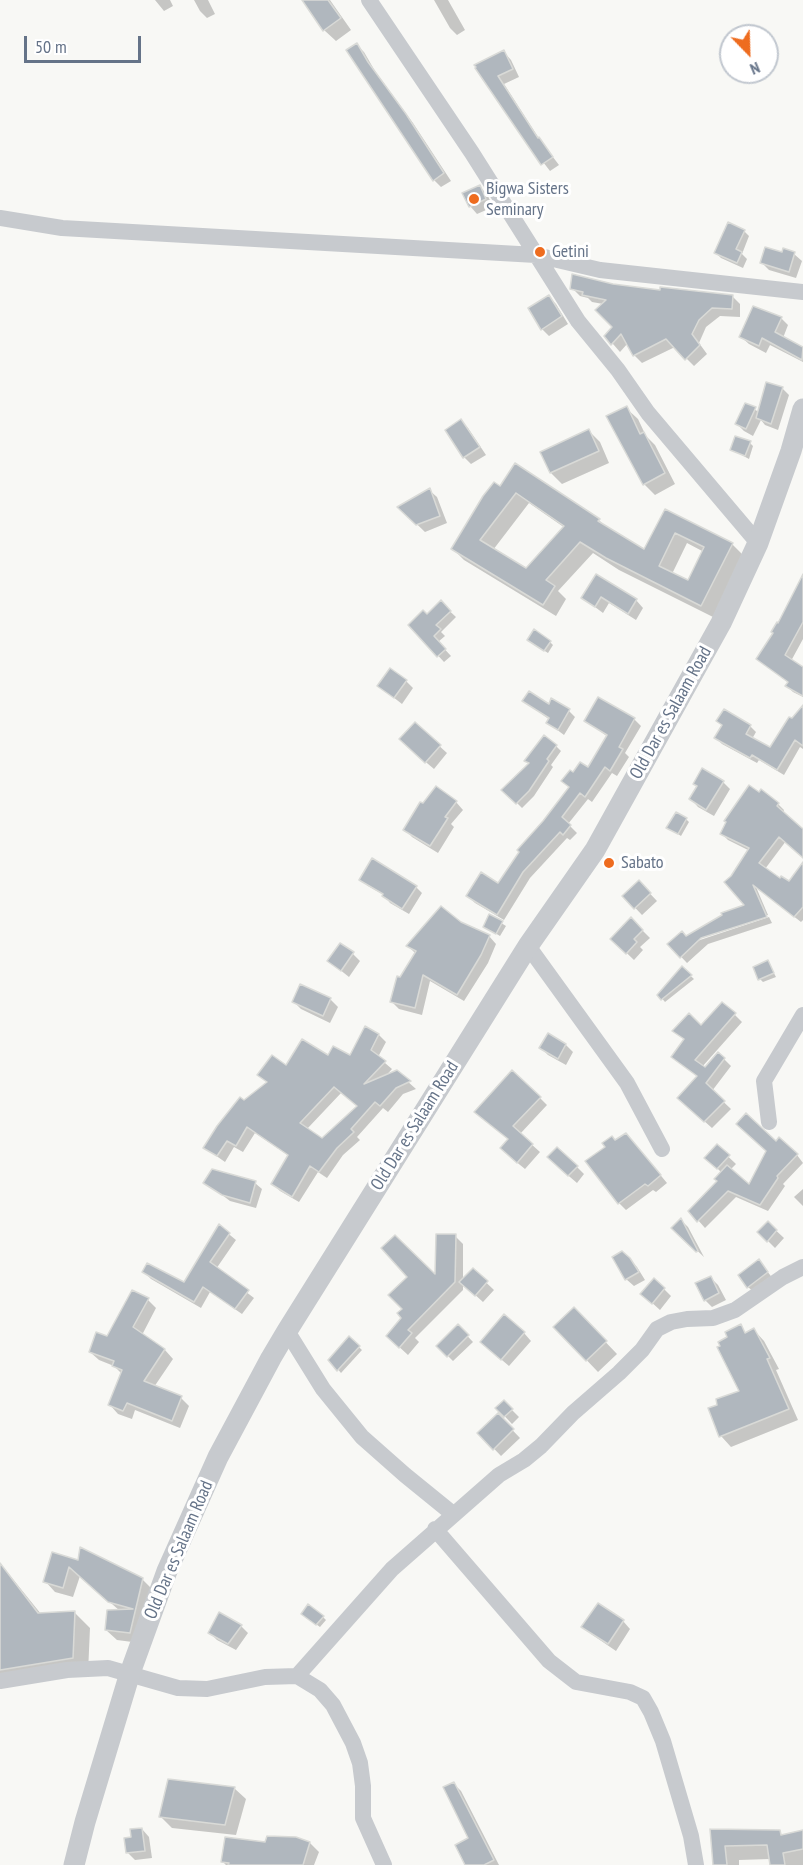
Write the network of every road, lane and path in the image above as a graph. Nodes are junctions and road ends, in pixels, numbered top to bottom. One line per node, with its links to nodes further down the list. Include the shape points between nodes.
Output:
1 (369, 0): 3 (street)
2 (0, 218): 3 (street, via 62,228)
3 (536, 255): 4 (street, via 600,270); 7 (street, via 578,321 648,412)
4 (803, 292)
5 (803, 409): 6 (street, Old Dar es Salaam Road)
6 (797, 451): 7 (street, Old Dar es Salaam Road)
7 (758, 543): 8 (street, Old Dar es Salaam Road, via 721,623 595,850)
8 (528, 946): 11 (street, via 627,1083); 13 (street, Old Dar es Salaam Road)
9 (803, 1015): 10 (street, via 764,1081)
10 (770, 1122)
11 (662, 1149)
12 (803, 1267): 14 (street, via 735,1310 713,1318 670,1322 657,1329 642,1350 541,1446)
13 (286, 1331): 14 (street, via 323,1389 362,1437); 16 (street, Old Dar es Salaam Road, via 193,1511)
14 (453, 1514): 15 (street)
15 (435, 1529): 17 (street, via 392,1569); 21 (street, via 549,1661 576,1682 643,1698 663,1741)
16 (130, 1673): 17 (street, via 178,1688 207,1689 265,1677); 18 (street, via 108,1668); 19 (street, Old Dar es Salaam Road)
17 (297, 1676): 20 (street, via 320,1690 333,1705 353,1743 360,1763 363,1818)
18 (0, 1681)
19 (74, 1865)
20 (384, 1865)
21 (696, 1865)

